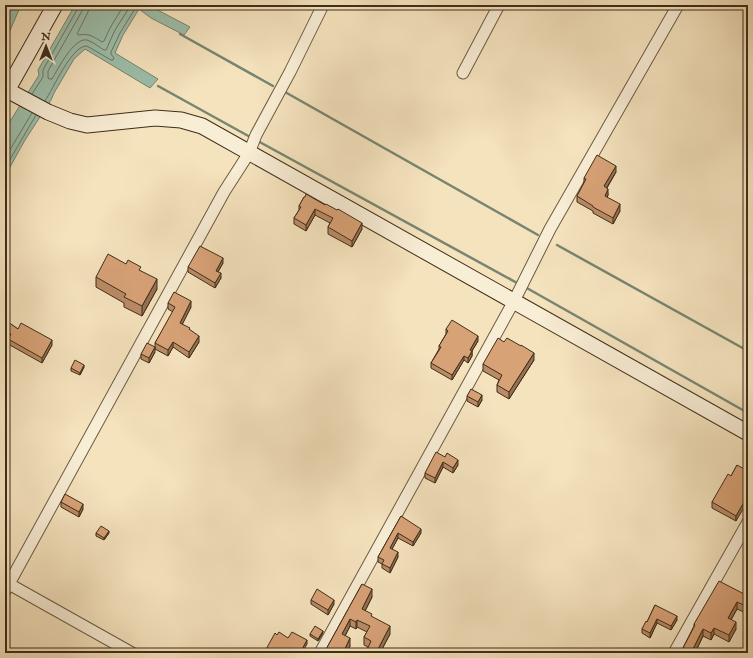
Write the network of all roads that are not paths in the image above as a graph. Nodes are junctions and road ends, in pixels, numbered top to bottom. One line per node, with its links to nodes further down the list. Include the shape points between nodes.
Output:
1 (55, 5): 6 (street)
2 (323, 5): 7 (street)
3 (499, 5): 5 (street)
4 (678, 5): 8 (street, via 550,229)
5 (463, 72)
6 (6, 91): 7 (street, via 48,112 87,125 155,118 181,120 202,126)
7 (249, 153): 8 (street); 11 (street, via 220,199)
8 (514, 301): 9 (street); 13 (street)
9 (748, 433)
10 (748, 522): 14 (street)
11 (7, 588): 12 (street)
12 (132, 653)
13 (320, 653)
14 (674, 653)

